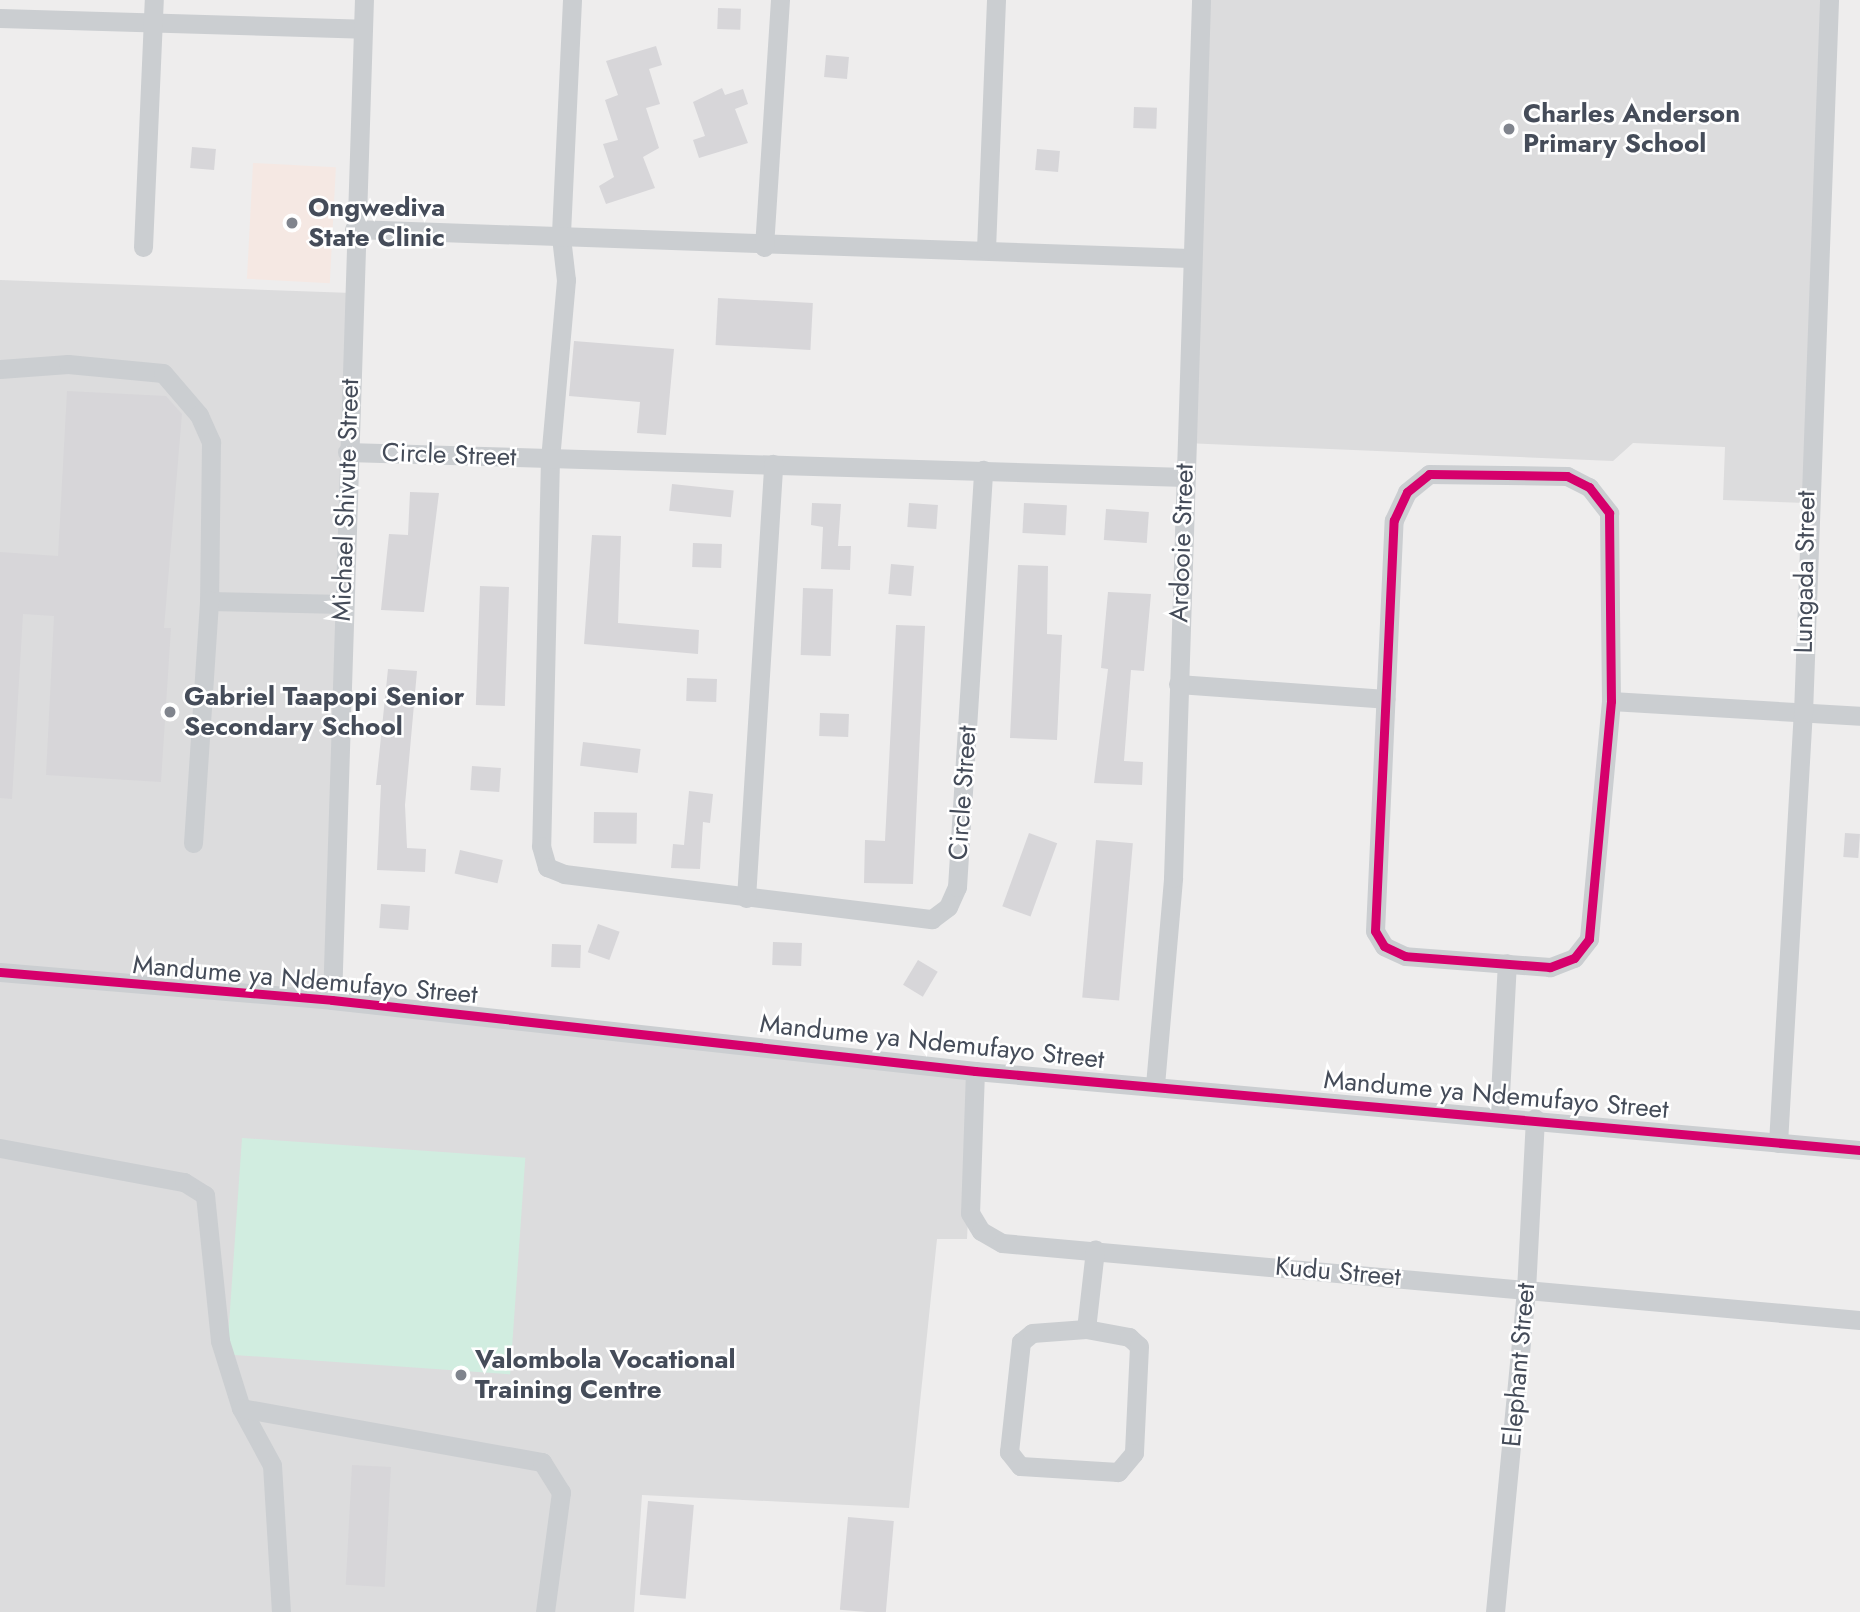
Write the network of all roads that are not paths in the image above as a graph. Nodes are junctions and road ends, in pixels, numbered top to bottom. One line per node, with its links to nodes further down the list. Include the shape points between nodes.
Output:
1 (154, 0): 9 (street)
2 (364, 0): 10 (street, Michael Shivute Street)
3 (572, 0): 12 (street)
4 (780, 0): 14 (street)
5 (996, 0): 15 (street)
6 (1200, 0): 16 (street, Ardooie Street)
7 (1829, 0): 28 (street, Lungada Street)
8 (0, 18): 9 (street)
9 (153, 25): 10 (street); 13 (street)
10 (363, 29): 11 (street, Michael Shivute Street)
11 (354, 229): 12 (street); 18 (street, Michael Shivute Street)
12 (561, 237): 14 (street); 19 (street, via 566,280)
13 (142, 247)
14 (764, 247): 15 (street)
15 (986, 249): 16 (street)
16 (1189, 258): 22 (street, Ardooie Street)
17 (0, 369): 23 (street, via 68,364 163,373 199,415 212,442)
18 (347, 452): 19 (street, Circle Street); 24 (street, Michael Shivute Street)
19 (550, 458): 20 (street, Circle Street); 31 (street, Circle Street, via 541,846 547,867)
20 (773, 464): 21 (street, Circle Street); 31 (street)
21 (983, 470): 22 (street, Circle Street); 31 (street, Circle Street, via 957,887 948,907 932,919)
22 (1186, 477): 25 (street, Ardooie Street)
23 (209, 601): 24 (street); 30 (street)
24 (343, 604): 34 (street, Michael Shivute Street)
25 (1178, 684): 26 (street); 36 (street, Ardooie Street, via 1173,878)
26 (1385, 699): 27 (street, via 1394,520 1406,492 1429,474 1567,476 1589,487 1609,513 1613,548); 32 (street, via 1376,931 1384,946 1405,956)
27 (1611, 701): 28 (street); 32 (street, via 1589,939 1574,958 1550,967)
28 (1802, 713): 29 (street); 39 (street, Lungada Street)
29 (1860, 716)
30 (193, 843)
31 (746, 898)
32 (1507, 963): 37 (street)
33 (0, 972): 34 (street, Mandume ya Ndemufayo Street)
34 (332, 1000): 35 (street, Mandume ya Ndemufayo Street)
35 (975, 1072): 36 (street, Mandume ya Ndemufayo Street); 42 (street, Kudu Street, via 970,1213 981,1231 1002,1243)
36 (1155, 1085): 37 (street, Mandume ya Ndemufayo Street)
37 (1499, 1114): 38 (street, Mandume ya Ndemufayo Street)
38 (1535, 1118): 39 (street, Mandume ya Ndemufayo Street); 43 (street, Elephant Street)
39 (1778, 1143): 41 (street, Mandume ya Ndemufayo Street)
40 (0, 1148): 46 (street, via 184,1182 205,1195 214,1234 220,1340)
41 (1860, 1150)
42 (1095, 1251): 43 (street, Kudu Street); 45 (street)
43 (1526, 1290): 44 (street, Kudu Street); 49 (street, Elephant Street)
44 (1860, 1320)
45 (1086, 1329): 45 (street, via 1129,1336 1139,1346 1134,1453 1118,1472 1020,1466 1009,1452 1021,1342 1032,1333)
46 (241, 1408): 47 (street, via 272,1465); 48 (street, via 542,1462 561,1492)
47 (281, 1612)
48 (545, 1612)
49 (1495, 1612)

